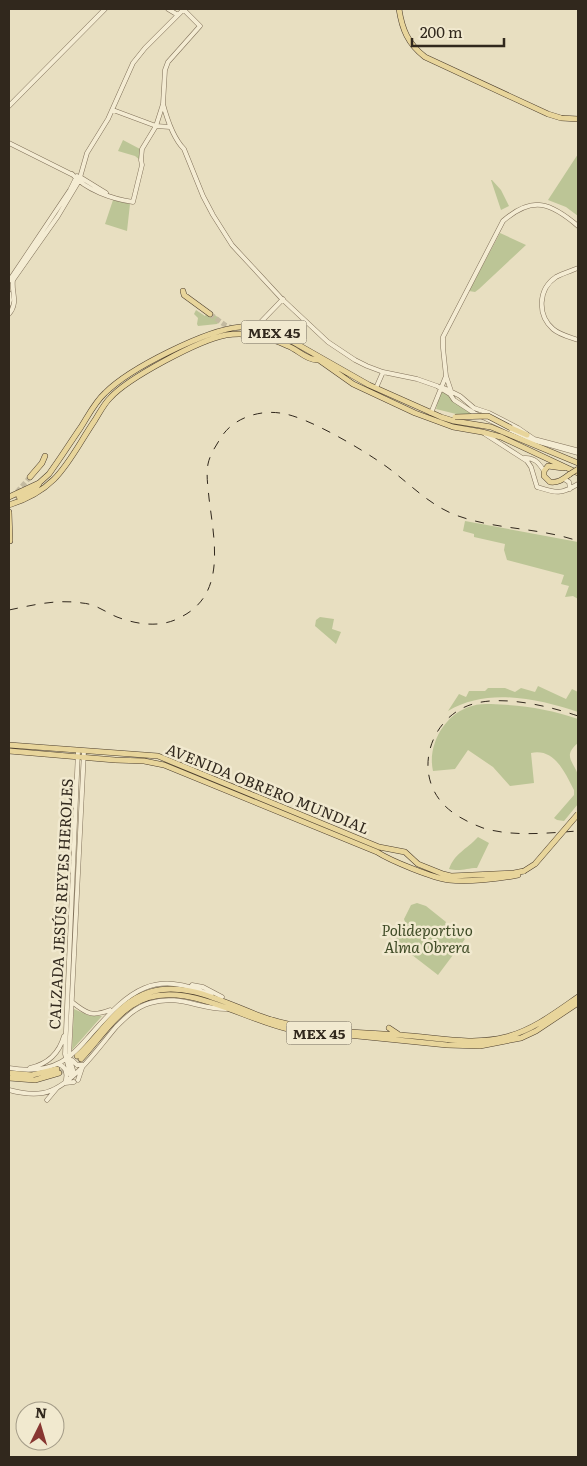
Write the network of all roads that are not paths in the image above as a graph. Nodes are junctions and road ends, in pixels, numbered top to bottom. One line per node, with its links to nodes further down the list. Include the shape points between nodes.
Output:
1 (105, 9): 7 (street)
2 (168, 9): 5 (street)
3 (184, 9): 5 (street); 6 (street, via 200,26 168,62)
4 (399, 10): 9 (main road, via 407,37 425,56 548,114)
5 (178, 15): 8 (street, via 133,63)
6 (163, 104): 10 (street); 11 (street)
7 (9, 106)
8 (113, 110): 10 (street); 13 (street, via 87,152)
9 (578, 119)
10 (156, 126): 11 (street); 14 (street, via 142,149 142,165 133,202)
11 (170, 127): 20 (street, via 184,149 203,196 230,240)
12 (9, 143): 13 (street)
13 (78, 178): 14 (street); 14 (street); 17 (street); 22 (street, via 58,216 13,280 14,304)
14 (115, 198)
15 (578, 226): 30 (street, via 543,205 517,209 503,221 443,337)
16 (578, 268): 26 (street, via 551,282 542,296 542,312 552,328)
17 (9, 280)
18 (184, 291): 23 (main road, via 184,296)
19 (9, 293): 21 (street)
20 (282, 299): 24 (street); 29 (street, via 328,342 355,360)
21 (9, 304)
22 (9, 314)
23 (210, 314)
24 (255, 328): 32 (main road, MEX 45, via 281,335); 51 (main road, MEX 45, via 235,328 210,334 142,366 115,383 99,399 49,474)
25 (242, 330): 27 (main road, via 270,335)
26 (578, 340)
27 (288, 346): 31 (main road, MEX 45, via 260,336 224,336 187,350); 38 (main road, MEX 45, via 390,402 446,425)
28 (175, 354): 31 (main road, via 140,371)
29 (383, 371): 32 (street); 33 (street)
30 (446, 376): 33 (street); 34 (street)
31 (124, 384): 57 (main road, MEX 45, via 109,399 59,476 42,490)
32 (376, 388): 36 (main road, MEX 45)
33 (441, 388): 34 (street); 35 (street); 36 (street)
34 (451, 391): 35 (street, via 460,396)
35 (467, 406): 39 (street); 40 (street, via 487,420 532,440)
36 (431, 412): 37 (main road, MEX 45)
37 (440, 417): 39 (main road, bridge, via 486,416); 43 (main road, MEX 45, via 491,427)
38 (478, 431): 42 (street); 46 (main road, MEX 45, via 501,437)
39 (527, 435): 40 (street)
40 (578, 452)
41 (46, 456): 48 (main road)
42 (524, 458): 45 (street, via 534,459); 54 (street, via 537,486)
43 (578, 463)
44 (578, 468): 46 (main road, bridge)
45 (544, 470): 46 (main road, via 551,465); 50 (main road, via 544,476)
46 (571, 472): 47 (main road, MEX 45); 49 (main road)
47 (578, 473)
48 (30, 477)
49 (564, 479): 50 (main road); 53 (street, via 569,482)
50 (550, 482): 54 (street, via 544,484)
51 (39, 483): 55 (main road, MEX 45); 56 (main road, via 35,490)
52 (578, 484): 53 (street)
53 (570, 489): 54 (street, via 561,493)
54 (548, 491)
55 (9, 497)
56 (20, 497)
57 (9, 505)
58 (9, 512): 59 (main road)
59 (10, 541)
60 (9, 745): 62 (main road, AVENIDA OBRERO MUNDIAL)
61 (9, 751): 62 (main road)
62 (80, 755): 64 (main road, AVENIDA OBRERO MUNDIAL, via 164,765 391,860); 64 (main road, AVENIDA OBRERO MUNDIAL, via 140,753 158,756 378,847 405,852 418,864); 68 (street, CALZADA JESÚS REYES HEROLES); 73 (street, CALZADA JESÚS REYES HEROLES)
63 (578, 815): 64 (main road, bridge, via 537,864 525,872 512,876)
64 (450, 878)
65 (184, 985): 66 (street, via 203,987); 69 (street); 71 (street, via 160,984 142,988)
66 (222, 997)
67 (578, 997): 74 (main road, MEX 45, via 532,1028 503,1038 473,1040)
68 (72, 1002): 71 (street, via 93,1014); 75 (street, CALZADA JESÚS REYES HEROLES)
69 (226, 1003): 74 (main road, MEX 45, via 282,1023); 75 (main road, MEX 45, via 178,989 146,993 123,1007)
70 (578, 1003): 75 (main road, MEX 45, via 521,1038 480,1046 288,1029 180,994 158,994 134,1004)
71 (112, 1010): 75 (street)
72 (389, 1028): 74 (main road)
73 (65, 1029): 75 (street, CALZADA JESÚS REYES HEROLES); 78 (street, via 61,1047 52,1058)
74 (399, 1034)
75 (75, 1058): 77 (street); 80 (street); 80 (street); 82 (street, via 76,1081)
76 (9, 1068): 78 (street)
77 (58, 1069): 78 (street); 79 (main road, via 32,1075); 81 (main road, via 35,1080); 82 (street, via 61,1065 66,1071)
78 (24, 1070)
79 (9, 1073)
80 (73, 1075): 82 (street)
81 (9, 1078)
82 (65, 1083): 83 (street)
83 (58, 1088): 84 (street, via 32,1094); 85 (street)
84 (9, 1090)
85 (47, 1100)

